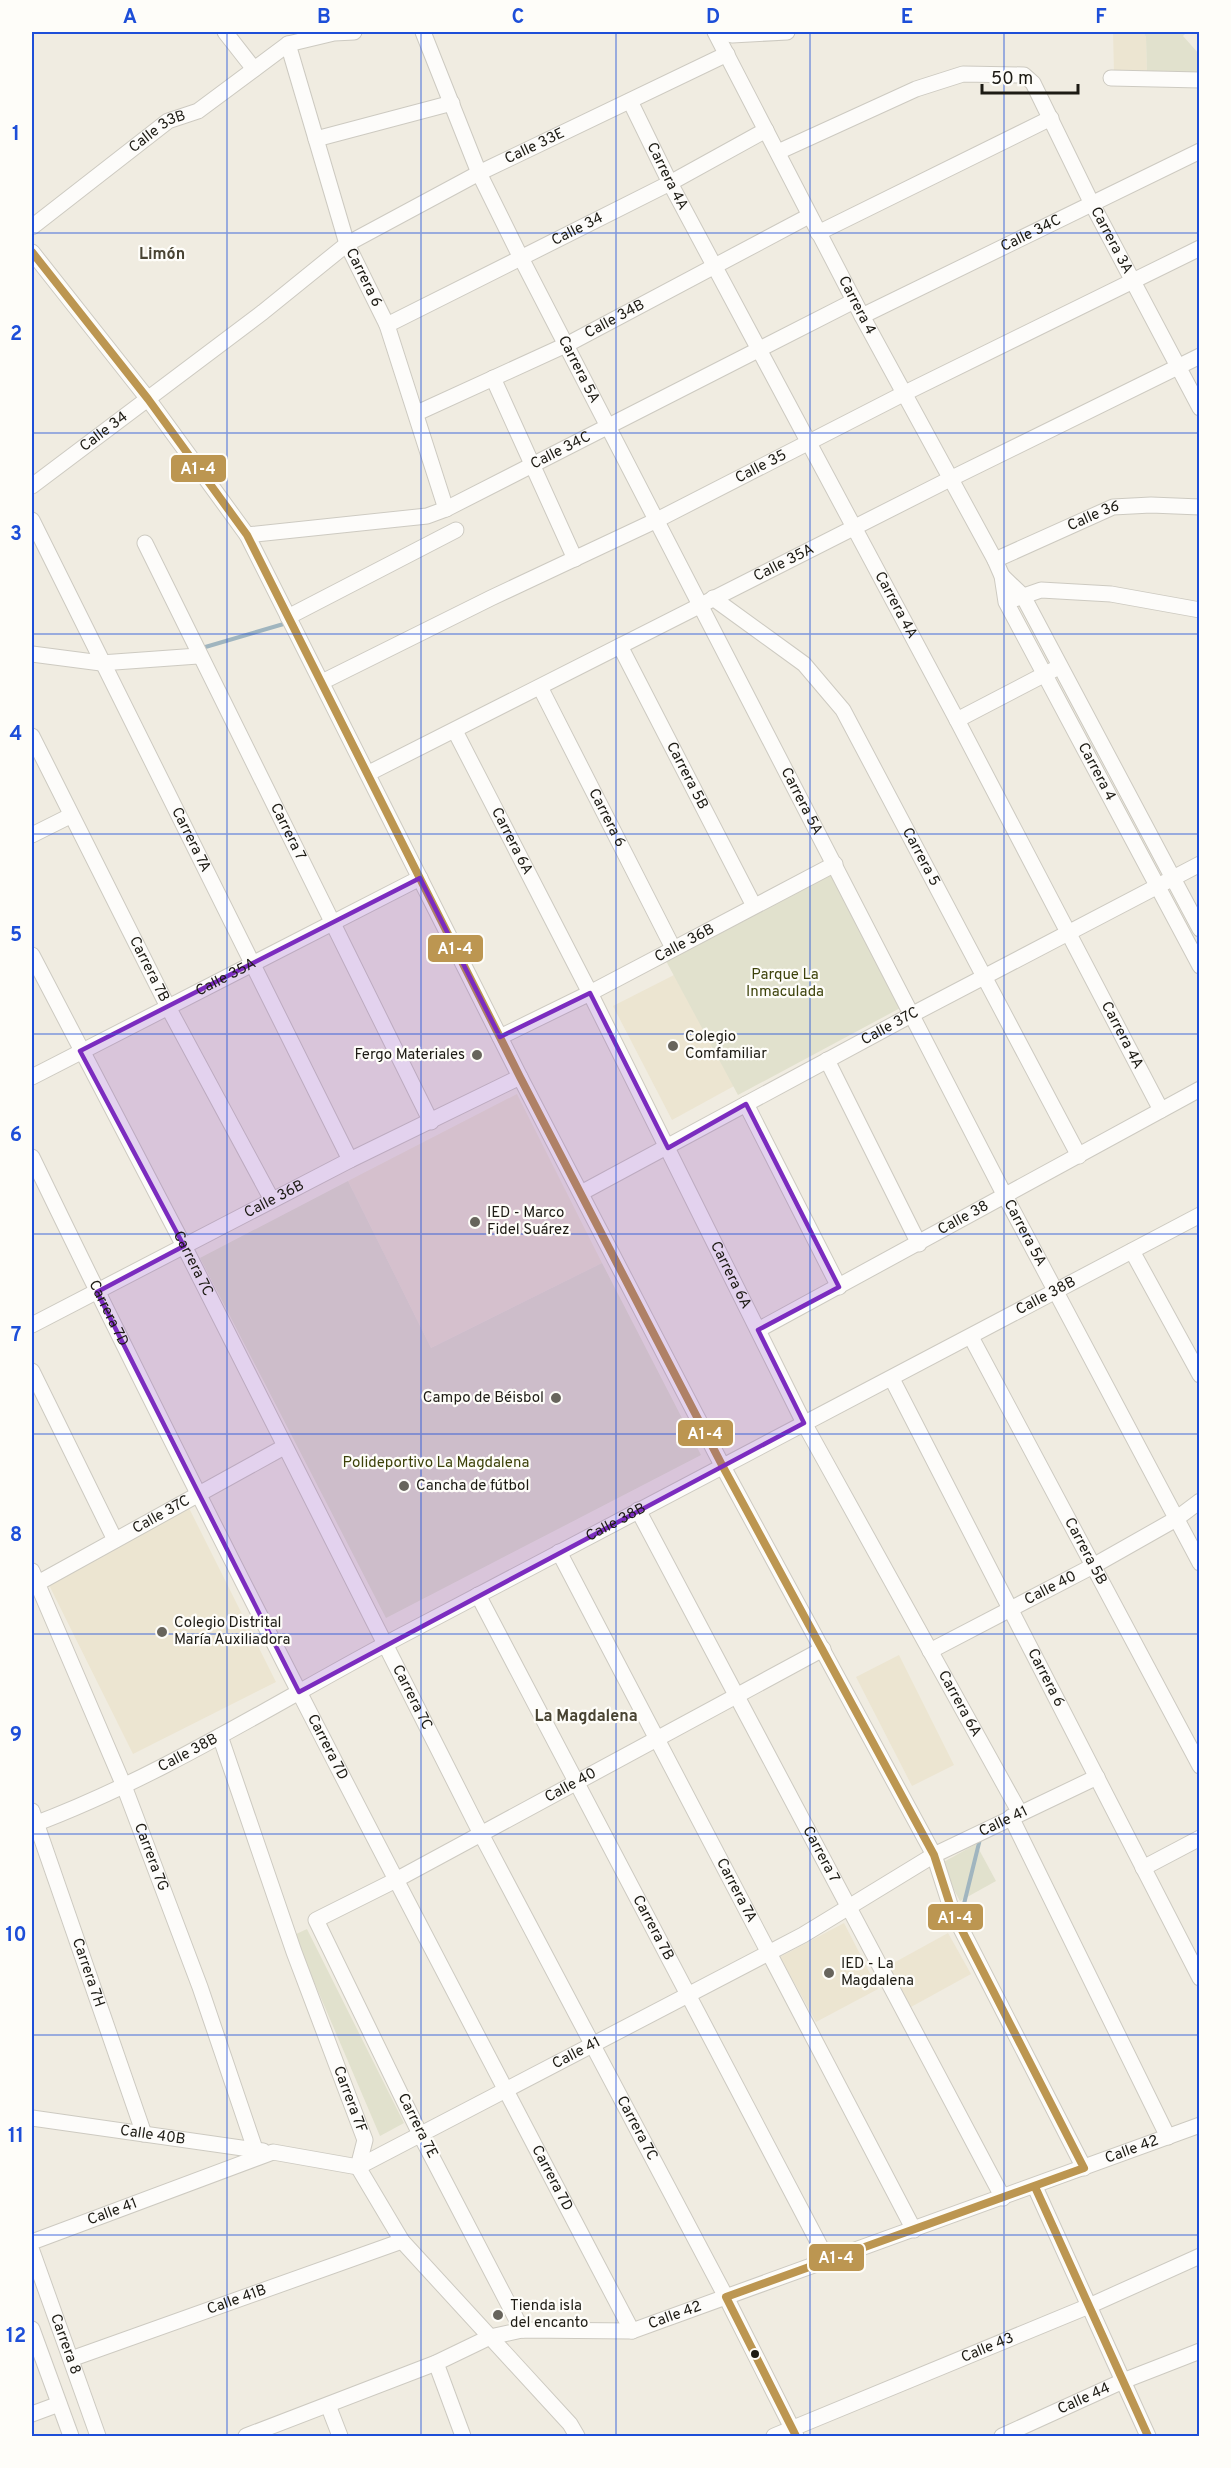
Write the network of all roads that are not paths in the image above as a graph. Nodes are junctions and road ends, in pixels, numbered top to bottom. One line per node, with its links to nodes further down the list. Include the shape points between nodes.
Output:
1 (225, 32): 8 (street)
2 (354, 32): 6 (street)
3 (423, 32): 12 (street, Carrera 5A)
4 (716, 32): 5 (street); 7 (street, Carrera 4)
5 (785, 32)
6 (288, 44): 8 (street, Calle 33B); 15 (street, Carrera 6)
7 (727, 54): 11 (street, Calle 33E); 14 (street, Carrera 4)
8 (254, 69): 22 (street, Calle 33B, via 198,111 168,121)
9 (1111, 78): 10 (street)
10 (1200, 80)
11 (630, 101): 18 (street, Calle 33E); 19 (street, Carrera 4A)
12 (452, 103): 15 (street); 18 (street, Carrera 5A)
13 (1051, 118): 17 (street, Carrera 3A, via 1033,83 1024,75 963,74 916,89); 20 (street, Carrera 3A); 23 (street)
14 (766, 130): 17 (street, Carrera 4); 19 (street, Calle 34)
15 (316, 140): 24 (street, Carrera 6)
16 (1200, 151): 20 (street, Calle 34C)
17 (778, 152): 21 (street, Carrera 4)
18 (480, 173): 24 (street, Calle 33E); 27 (street, Carrera 5A)
19 (670, 183): 27 (street, Calle 34); 28 (street, Carrera 4A)
20 (1091, 202): 29 (street, Carrera 3A); 31 (street, Calle 34C)
21 (809, 216): 23 (street, Carrera 4); 28 (street, Calle 34B)
22 (32, 227)
23 (818, 233): 30 (street, Carrera 4)
24 (346, 244): 32 (street, Carrera 6); 39 (street, Calle 34)
25 (1200, 248): 29 (street, Calle 35)
26 (32, 252): 39 (street)
27 (520, 256): 32 (street, Calle 34); 33 (street, Carrera 5A)
28 (716, 265): 33 (street, Calle 34B); 34 (street, Carrera 4A)
29 (1134, 283): 36 (street, Carrera 3A); 38 (street, Calle 35)
30 (854, 302): 31 (street, Carrera 4); 34 (street, Calle 34C)
31 (862, 316): 38 (street, Carrera 4)
32 (387, 325): 41 (street, Carrera 6)
33 (568, 344): 37 (street, Calle 34B); 42 (street, Carrera 5A)
34 (760, 350): 42 (street, Calle 34C); 43 (street, Carrera 4A)
35 (1200, 356): 36 (street, Calle 35A)
36 (1179, 366): 40 (street, Carrera 3A); 45 (street, Calle 35A)
37 (493, 378): 41 (street, Calle 34B); 44 (street)
38 (903, 394): 43 (street, Calle 35); 45 (street, Carrera 4)
39 (148, 399): 46 (street, Calle 34); 53 (street)
40 (1200, 408)
41 (417, 413): 48 (street, Carrera 6)
42 (608, 426): 44 (street, Calle 34C); 50 (street, Carrera 5A)
43 (809, 441): 50 (street, Calle 35); 51 (street, Carrera 4A)
44 (531, 465): 48 (street, Calle 34C); 55 (street)
45 (950, 479): 51 (street, Calle 35A); 56 (street, Carrera 4)
46 (32, 486)
47 (1200, 507): 56 (street, Calle 36, via 1113,507)
48 (446, 509): 53 (street, Calle 34C, via 427,516)
49 (32, 520): 66 (street, Carrera 7A)
50 (657, 520): 55 (street, Calle 35); 59 (street, Carrera 5A)
51 (855, 529): 59 (street, Calle 35A); 71 (street, Carrera 4A)
52 (456, 530): 62 (street)
53 (247, 535): 62 (street)
54 (145, 543): 65 (street, Carrera 7)
55 (575, 559): 69 (street, Calle 35)
56 (995, 560): 57 (street, Carrera 4)
57 (1002, 576): 58 (street, Carrera 4); 60 (street, Carrera 4)
58 (1023, 596): 60 (street); 61 (street, via 1041,590 1111,594); 67 (street, Carrera 4)
59 (707, 601): 63 (street, Calle 35A); 77 (street, Carrera 5A); 90 (street, Carrera 5, via 804,664 843,710)
60 (1006, 602): 68 (street, Carrera 4)
61 (1198, 613)
62 (288, 617): 69 (street)
63 (620, 645): 70 (street, Calle 35A); 82 (street, Carrera 5B)
64 (32, 654): 66 (street)
65 (198, 656): 66 (street); 83 (street, Carrera 7)
66 (101, 663): 88 (street, Carrera 7A)
67 (1060, 667): 68 (street); 80 (street, Carrera 4)
68 (1045, 675): 71 (street); 81 (street, Carrera 4)
69 (322, 682): 74 (street)
70 (540, 687): 72 (street, Calle 35A); 86 (street, Carrera 6)
71 (957, 720): 85 (street, Carrera 4A)
72 (455, 731): 74 (street, Calle 35A); 91 (street, Carrera 6A)
73 (32, 736): 75 (street, Carrera 7B)
74 (369, 773): 79 (street)
75 (70, 816): 76 (street); 92 (street, Carrera 7B)
76 (32, 835)
77 (835, 864): 82 (street, Calle 36B); 93 (street, Carrera 5A)
78 (1200, 864): 80 (street, Calle 37C)
79 (420, 878): 83 (street, Calle 35A); 94 (street)
80 (1173, 878): 81 (street, Calle 37C); 84 (street, Carrera 4)
81 (1157, 886): 85 (street, Calle 37C); 89 (street, Carrera 4)
82 (753, 904): 86 (street, Calle 36B)
83 (332, 924): 88 (street, Calle 35A); 102 (street, Carrera 7)
84 (1200, 929)
85 (1070, 934): 90 (street, Calle 37C); 101 (street, Carrera 4A)
86 (673, 948): 91 (street, Calle 36B)
87 (32, 955): 95 (street, Carrera 7C)
88 (253, 965): 92 (street, Calle 35A); 106 (street, Carrera 7A)
89 (1200, 966)
90 (983, 978): 93 (street, Calle 37C); 104 (street, Carrera 5)
91 (590, 993): 94 (street, Calle 36B); 103 (street, Carrera 6A)
92 (168, 1007): 95 (street, Calle 35A); 109 (street, Carrera 7B)
93 (913, 1014): 96 (street, Calle 37C); 108 (street, Carrera 5A)
94 (500, 1036): 98 (street)
95 (80, 1051): 97 (street, Calle 35A); 112 (street, Carrera 7C)
96 (827, 1060): 100 (street, Calle 37C); 111 (street)
97 (32, 1077)
98 (520, 1077): 102 (street, Calle 36B); 107 (street)
99 (1200, 1089): 101 (street, Calle 38)
100 (746, 1104): 103 (street, Calle 37C); 114 (street)
101 (1161, 1110): 104 (street, Calle 38)
102 (430, 1122): 106 (street, Calle 36B)
103 (668, 1148): 107 (street, Calle 37C); 118 (street, Carrera 6A)
104 (1079, 1156): 108 (street, Calle 38)
105 (32, 1157): 116 (street, Carrera 7D)
106 (351, 1160): 109 (street, Calle 36B)
107 (581, 1193): 125 (street)
108 (1004, 1194): 111 (street, Calle 38); 115 (street, Carrera 5A)
109 (272, 1200): 112 (street, Calle 36B)
110 (1200, 1215): 113 (street, Calle 38B)
111 (919, 1244): 114 (street, Calle 38)
112 (184, 1246): 116 (street, Calle 36B); 124 (street, Carrera 7C)
113 (1132, 1251): 115 (street, Calle 38B); 121 (street)
114 (839, 1287): 118 (street, Calle 38)
115 (1056, 1291): 119 (street, Calle 38B); 129 (street, Carrera 5A)
116 (97, 1292): 117 (street, Calle 36B); 126 (street, Carrera 7D)
117 (32, 1325)
118 (758, 1330): 123 (street, Carrera 6A)
119 (971, 1337): 122 (street, Calle 38B); 133 (street, Carrera 5B)
120 (32, 1371): 130 (street)
121 (1200, 1375)
122 (892, 1379): 123 (street, Calle 38B); 136 (street, Carrera 6)
123 (804, 1423): 125 (street, Calle 38B); 139 (street, Carrera 6A)
124 (285, 1448): 126 (street, Calle 37C); 137 (street, Carrera 7C)
125 (722, 1465): 128 (street, Calle 38B); 138 (street)
126 (197, 1495): 130 (street, Calle 37C); 140 (street, Carrera 7D)
127 (1200, 1501): 129 (street, Calle 40)
128 (638, 1510): 131 (street, Calle 38B); 141 (street, Carrera 7)
129 (1176, 1520): 132 (street, Carrera 5A); 133 (street, Calle 40)
130 (115, 1540): 134 (street, Calle 37C)
131 (559, 1552): 135 (street, Calle 38B); 143 (street, Carrera 7A)
132 (1200, 1563)
133 (1093, 1566): 136 (street, Calle 40); 144 (street, Carrera 5B)
134 (35, 1577): 147 (street, Carrera 7G)
135 (478, 1595): 137 (street, Calle 38B); 146 (street, Carrera 7B)
136 (1011, 1609): 139 (street, Calle 40); 145 (street, Carrera 6)
137 (386, 1644): 140 (street, Calle 38B); 150 (street, Carrera 7C)
138 (823, 1648): 141 (street, Calle 40); 152 (street)
139 (930, 1651): 148 (street, Carrera 6A)
140 (299, 1692): 142 (street, Calle 38B); 154 (street, Carrera 7D)
141 (735, 1695): 143 (street, Calle 40); 155 (street, Carrera 7)
142 (220, 1736): 147 (street, Calle 38B); 169 (street, Carrera 7F, via 294,1952 366,2140)
143 (657, 1737): 146 (street, Calle 40); 157 (street, Carrera 7A)
144 (1200, 1766)
145 (1097, 1777): 148 (street, Calle 41); 153 (street, Carrera 6)
146 (575, 1780): 150 (street, Calle 40); 159 (street, Carrera 7B)
147 (124, 1786): 149 (street, Calle 38B); 167 (street, Carrera 7G, via 200,1987)
148 (1016, 1815): 152 (street, Calle 41); 166 (street, Carrera 6A)
149 (33, 1820): 164 (street, Carrera 7H)
150 (480, 1832): 154 (street, Calle 40); 160 (street, Carrera 7C)
151 (1200, 1838): 153 (street)
152 (934, 1855): 155 (street, Calle 41); 170 (street, via 951,1911)
153 (1143, 1868): 158 (street, Carrera 6)
154 (394, 1881): 156 (street, Calle 40); 161 (street, Carrera 7D)
155 (848, 1906): 157 (street, Calle 41); 172 (street, Carrera 7)
156 (316, 1920): 165 (street, Carrera 7E)
157 (769, 1952): 159 (street, Calle 41); 173 (street, Carrera 7A)
158 (1200, 1978)
159 (687, 1995): 160 (street, Calle 41); 178 (street, Carrera 7B)
160 (593, 2044): 161 (street, Calle 41); 179 (street, Carrera 7C)
161 (506, 2091): 165 (street, Calle 41); 183 (street, Carrera 7D)
162 (32, 2118): 164 (street, Calle 40B)
163 (1200, 2125): 166 (street, Calle 42)
164 (144, 2134): 167 (street, Calle 40B)
165 (420, 2134): 169 (street, Calle 41); 182 (street, Carrera 7E)
166 (1168, 2137): 170 (street, Calle 42)
167 (255, 2149): 168 (street, Calle 40B)
168 (273, 2152): 169 (street); 175 (street, Calle 41)
169 (358, 2167): 174 (street)
170 (1084, 2168): 171 (street, Calle 42)
171 (1035, 2187): 172 (street, Calle 42); 180 (street)
172 (1003, 2198): 173 (street, Calle 42)
173 (914, 2230): 178 (street, Calle 42)
174 (402, 2241): 184 (street); 186 (street, Calle 41B)
175 (32, 2242)
176 (32, 2251): 186 (street, Carrera 8)
177 (1200, 2256): 180 (street, Calle 43)
178 (828, 2261): 179 (street, Calle 42)
179 (726, 2297): 183 (street, Calle 42); 192 (street, Carrera 7C)
180 (1089, 2306): 188 (street); 192 (street, Calle 43)
181 (32, 2329): 189 (street, Carrera 8)
182 (522, 2330): 183 (street, Calle 42); 184 (street, Calle 42)
183 (632, 2331)
184 (490, 2337): 187 (street, Calle 42); 198 (street)
185 (1200, 2351): 188 (street, Calle 44)
186 (71, 2359): 194 (street, Carrera 8)
187 (436, 2363): 190 (street, Calle 42); 197 (street)
188 (1123, 2381): 200 (street, Calle 44); 201 (street)
189 (59, 2404): 191 (street); 193 (street, Carrera 8)
190 (328, 2405): 195 (street, Calle 42); 196 (street)
191 (32, 2415)
192 (794, 2433): 199 (street, Calle 43)
193 (71, 2436)
194 (98, 2436)
195 (246, 2436)
196 (340, 2436)
197 (463, 2436)
198 (577, 2436)
199 (774, 2436)
200 (1002, 2436)
201 (1148, 2436)

